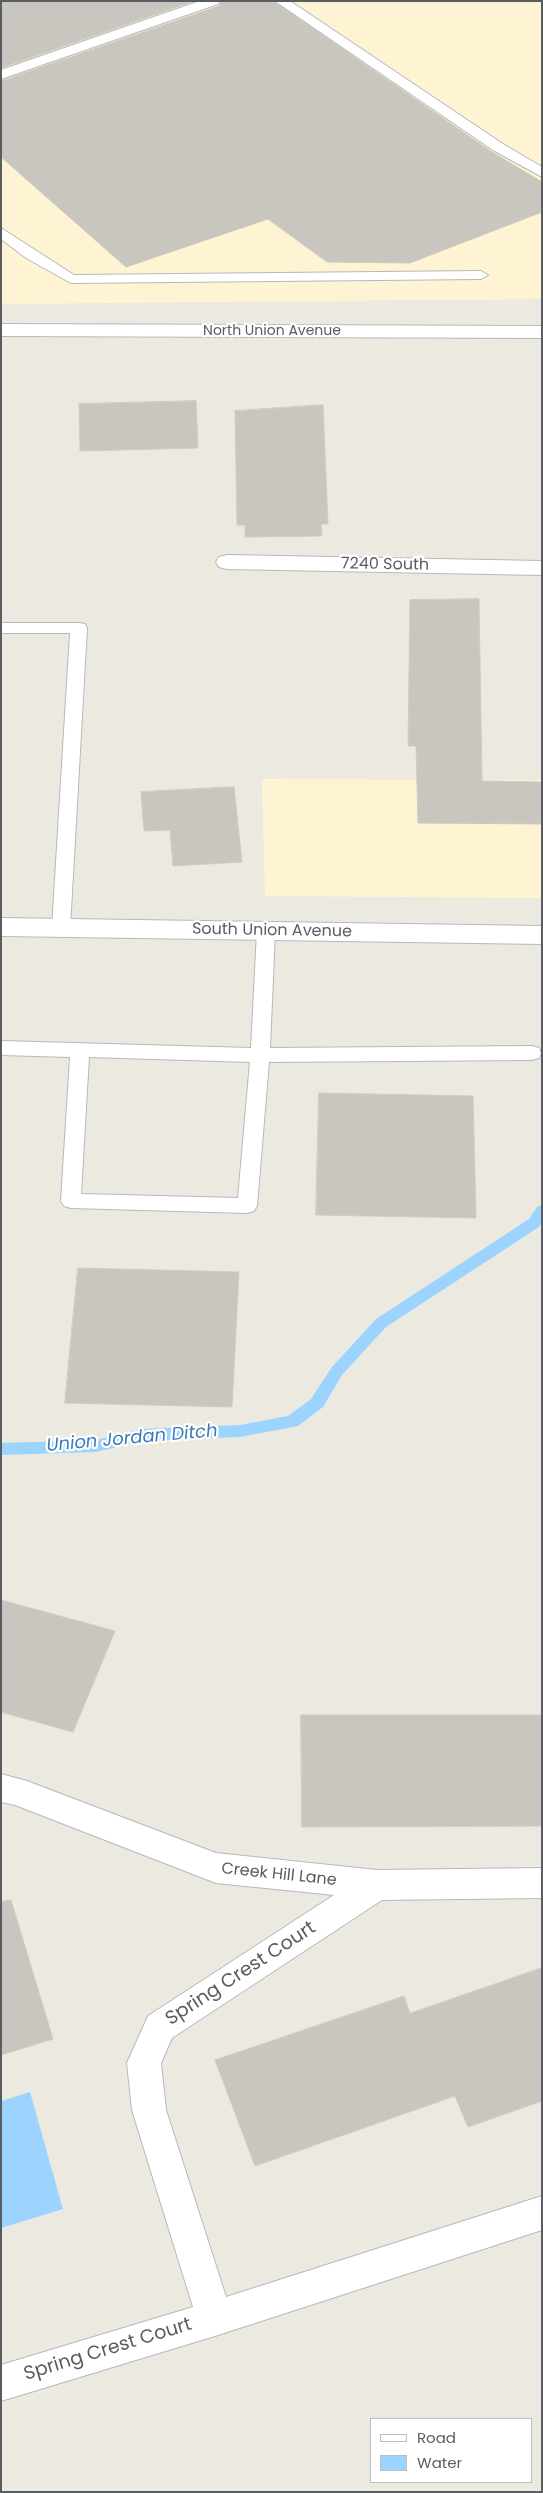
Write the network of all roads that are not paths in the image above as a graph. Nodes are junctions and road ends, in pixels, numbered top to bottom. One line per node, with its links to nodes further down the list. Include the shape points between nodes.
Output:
1 (213, 1): 3 (lane)
2 (281, 1): 4 (lane, via 498,147)
3 (1, 75)
4 (542, 173)
5 (1, 232): 6 (lane, via 71,279)
6 (481, 275)
7 (1, 330): 8 (street, North Union Avenue)
8 (542, 332)
9 (227, 562): 10 (street, 7240 South)
10 (542, 568)
11 (1, 628): 13 (lane, via 79,628)
12 (1, 927): 13 (street, South Union Avenue)
13 (61, 928): 14 (street, South Union Avenue)
14 (266, 931): 15 (street, South Union Avenue); 19 (lane)
15 (542, 935)
16 (1, 1048): 17 (lane)
17 (80, 1050): 19 (lane); 19 (lane, via 71,1201 237,1206 247,1206)
18 (532, 1053): 19 (lane)
19 (260, 1055)
20 (1, 1788): 22 (street, Creek Hill Lane, via 216,1868)
21 (542, 1883): 22 (street, Creek Hill Lane)
22 (377, 1885): 24 (street, Spring Crest Court, via 160,2027 144,2063 149,2110)
23 (542, 2213): 24 (street, Spring Crest Court)
24 (215, 2318): 25 (street, Spring Crest Court)
25 (1, 2383)

